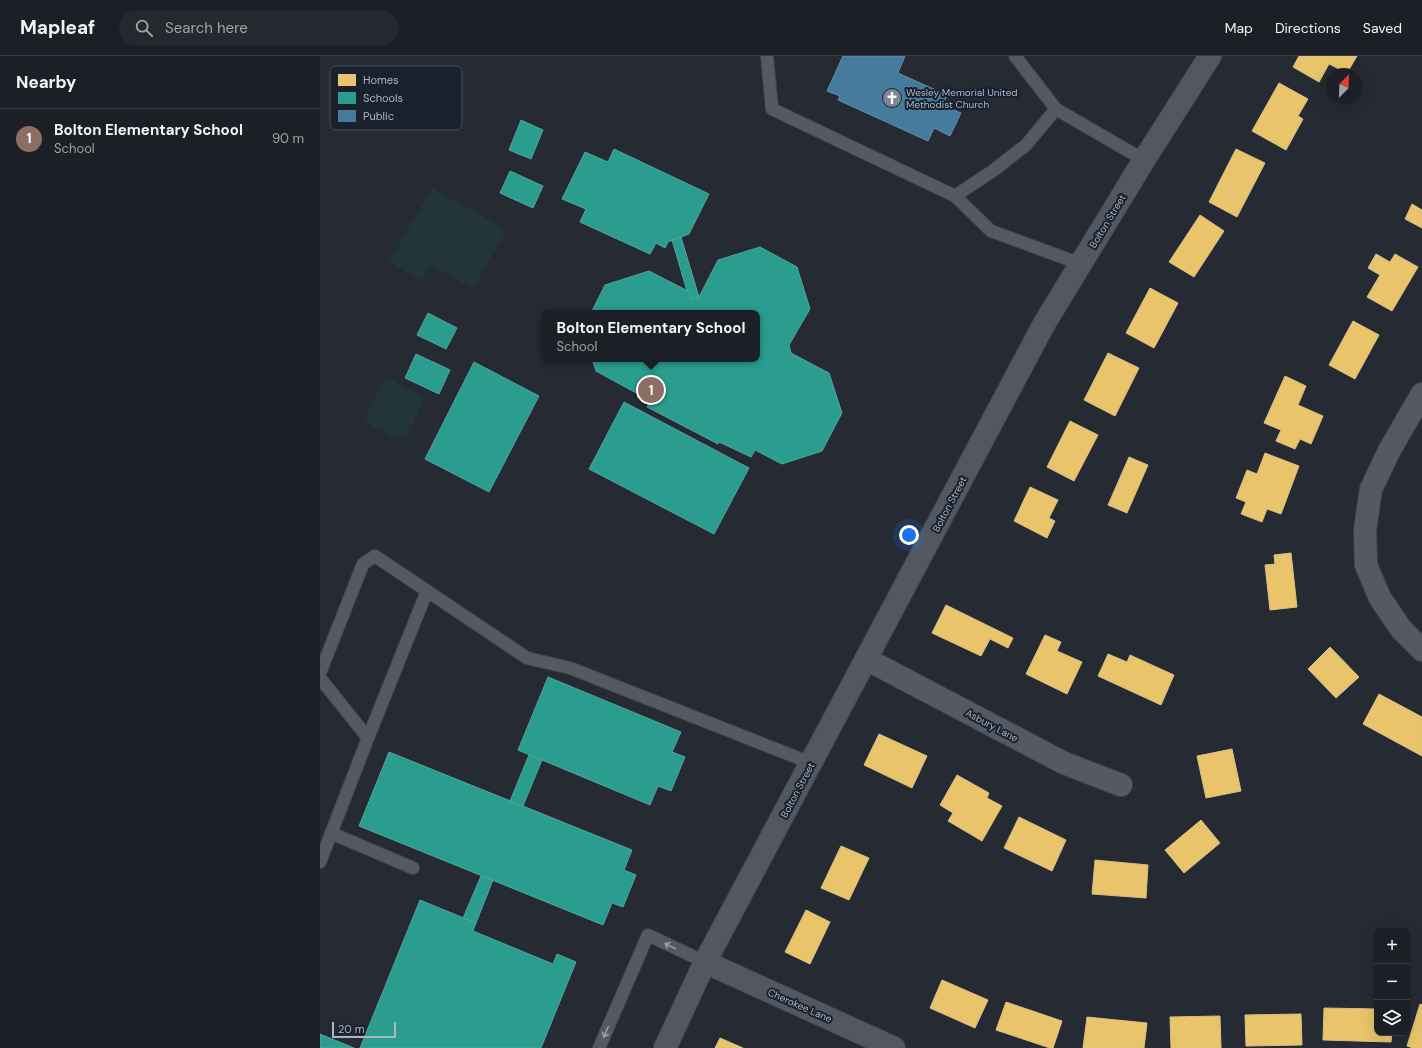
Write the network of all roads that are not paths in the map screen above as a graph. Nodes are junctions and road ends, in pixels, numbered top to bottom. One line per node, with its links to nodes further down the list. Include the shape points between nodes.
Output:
1 (767, 56): 6 (lane, via 772,109)
2 (1015, 56): 4 (lane)
3 (1210, 56): 5 (street, Bolton Street)
4 (1056, 109): 5 (lane); 6 (lane, via 1026,145)
5 (1144, 160): 7 (street, Bolton Street)
6 (955, 196): 7 (lane, via 990,231)
7 (1081, 264): 11 (street, Bolton Street, via 1044,324)
8 (1422, 394): 10 (street, via 1389,451 1371,489 1365,530 1366,565 1380,598 1401,630)
9 (427, 591): 12 (lane, via 375,556 363,564); 14 (lane); 15 (lane, via 527,658 570,668)
10 (1422, 650)
11 (866, 659): 15 (street, Bolton Street); 16 (street, Asbury Lane, via 1064,763)
12 (320, 673)
13 (320, 678): 14 (lane)
14 (368, 738): 17 (lane)
15 (811, 763): 20 (street, Bolton Street)
16 (1121, 785)
17 (331, 833): 18 (lane); 19 (lane)
18 (320, 862)
19 (413, 868)
20 (705, 962): 21 (lane, one-way to 21, via 648,935); 22 (street, Bolton Street); 23 (street, Cherokee Lane)
21 (599, 1048)
22 (665, 1048)
23 (894, 1048)

